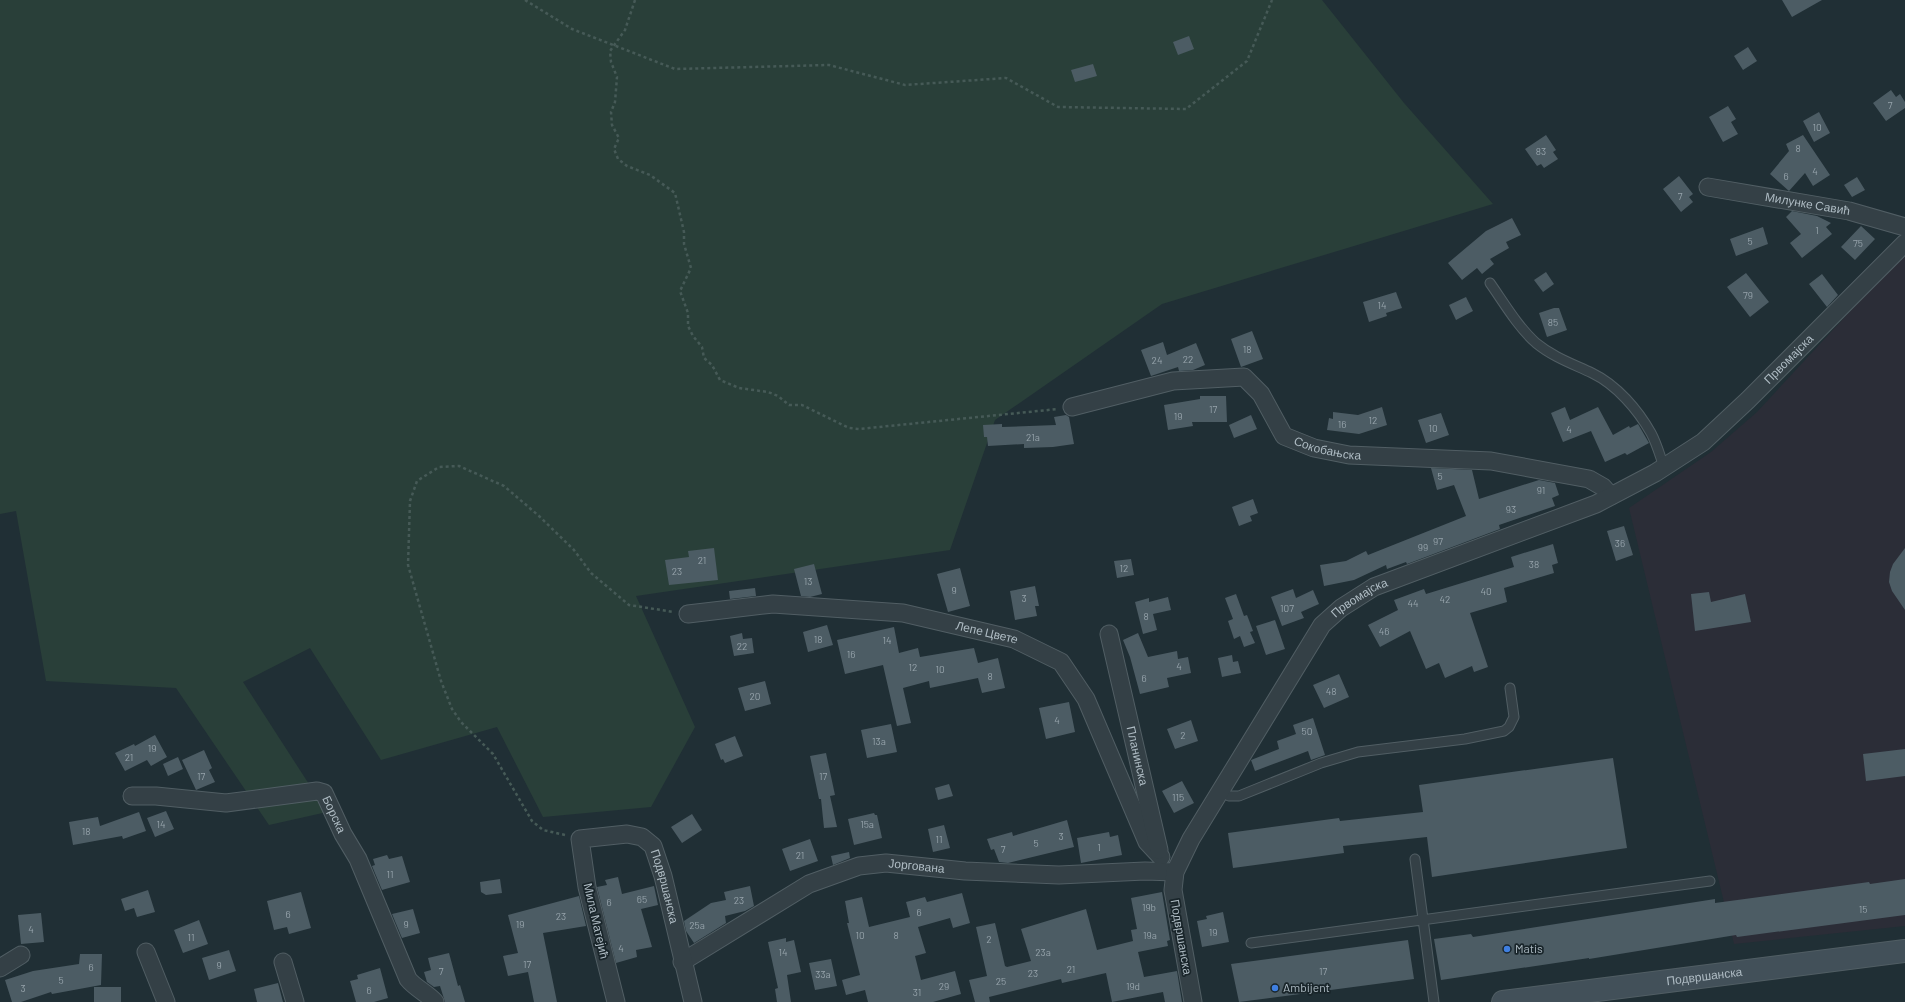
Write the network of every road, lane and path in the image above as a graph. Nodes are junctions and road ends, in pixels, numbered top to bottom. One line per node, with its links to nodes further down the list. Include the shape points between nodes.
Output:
1 (526, 0): 4 (path, via 572,29)
2 (635, 0): 4 (path, via 625,30)
3 (1272, 0): 4 (path, via 1247,61 1186,109 1058,107 1006,78 905,85 829,65 675,69)
4 (614, 45): 9 (path, via 610,51 611,62 617,77 615,102 611,112 612,125 619,138 614,149 618,159 627,166 650,175 674,193 691,268 680,291 688,313 688,326 702,347 704,358 712,365 720,380 739,388 768,392 789,405 802,405 849,428 859,429)
5 (1708, 187): 6 (street, Милунке Савић, via 1849,211)
6 (1905, 227)
7 (1905, 242): 10 (street, Првомајска, via 1737,411 1703,442)
8 (1490, 284): 10 (lane, via 1528,335 1538,344 1612,386 1636,411 1652,434)
9 (1072, 407): 11 (street, Сокобањска, via 1173,382 1244,377 1261,394 1284,436 1314,448 1349,455 1499,462 1589,479 1603,487)
10 (1664, 467): 11 (street, Првомајска)
11 (1611, 496): 15 (street, Првомајска, via 1596,504 1374,587 1341,608 1322,625)
12 (688, 614): 17 (path, via 629,605 591,573 574,550 504,486 458,466 439,467 417,481 410,501 408,565 441,681 452,709 461,722 493,754 532,821 543,830); 18 (street, Лепе Цвете, via 773,604 903,613 1014,639 1061,662 1086,699 1147,842)
13 (1109, 634): 18 (street, Планинска)
14 (1510, 688): 15 (lane, via 1514,717 1509,727 1498,733 1358,752 1321,762 1239,796 1229,796)
15 (1220, 791): 20 (street, Првомајска)
16 (132, 796): 32 (street, Борска, via 226,803 324,793 358,859 408,979)
17 (580, 839): 28 (street, Подвршанска, via 628,834 642,837 653,846 663,876); 33 (street, Мила Матејић, via 587,887)
18 (1161, 857): 20 (street, Планинска)
19 (1415, 859): 22 (lane)
20 (1175, 872): 28 (street, Јоргована, via 1059,875 965,871 886,863 859,866 809,884); 35 (street, Подвршанска, via 1173,890)
21 (1710, 881): 22 (lane)
22 (1423, 919): 23 (lane); 36 (lane)
23 (1251, 942)
24 (1905, 951): 37 (street, Подвршанска)
25 (146, 952): 30 (street)
26 (21, 955): 29 (street)
27 (283, 962): 31 (street)
28 (682, 962): 34 (street, Подвршанска)
29 (0, 968)
30 (166, 1002)
31 (295, 1002)
32 (435, 1002)
33 (616, 1002)
34 (693, 1002)
35 (1193, 1002)
36 (1434, 1002)
37 (1503, 1002)

